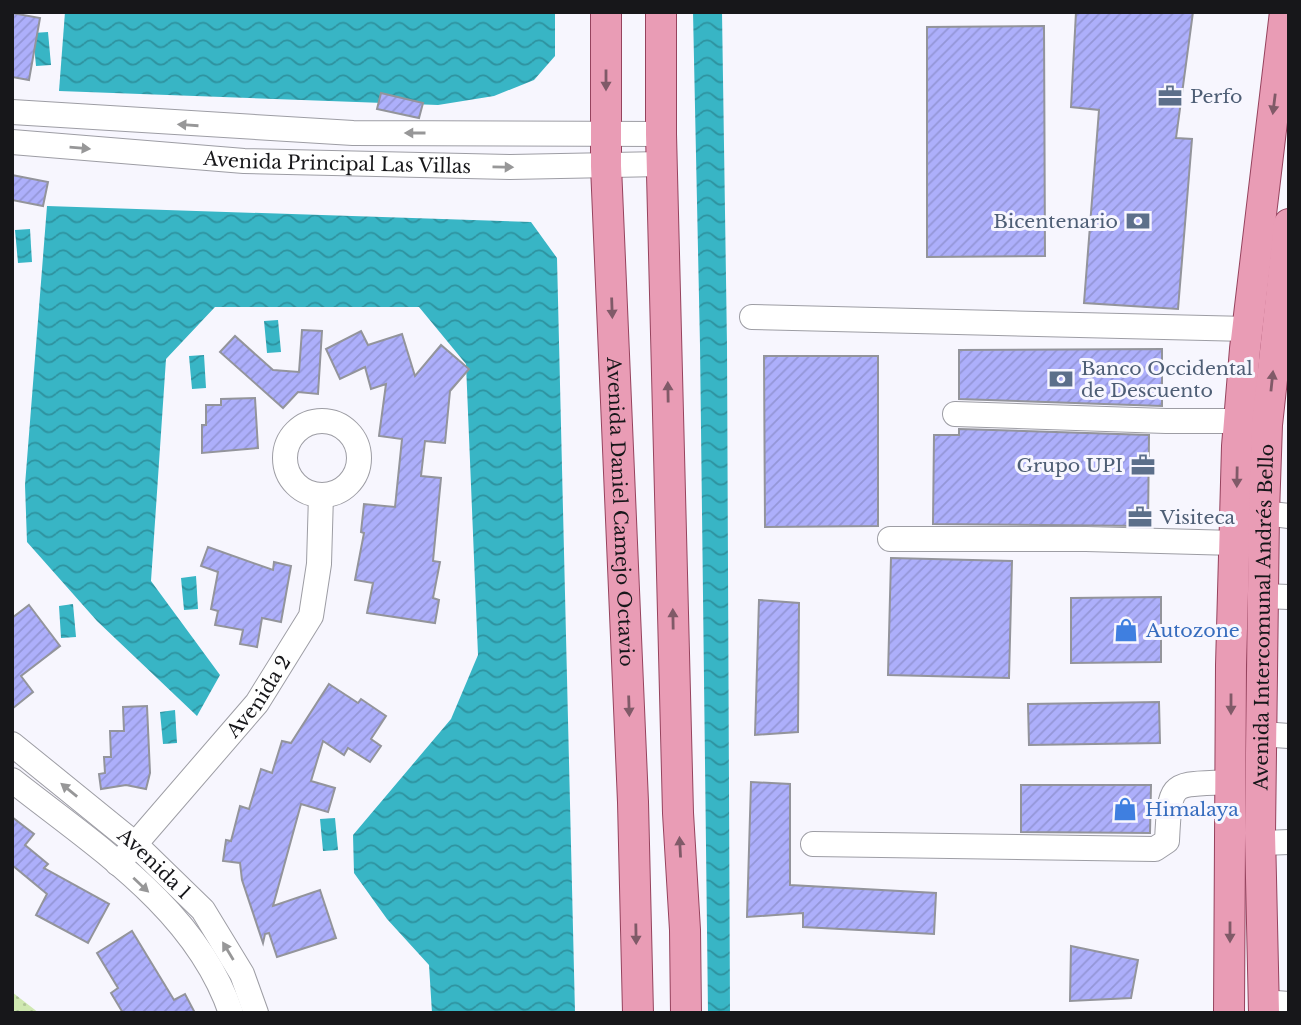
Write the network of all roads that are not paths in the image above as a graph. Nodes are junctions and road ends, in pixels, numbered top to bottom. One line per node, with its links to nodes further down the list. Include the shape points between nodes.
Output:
1 (606, 12): 5 (main road, Avenida Daniel Camejo Octavio, one-way to 5)
2 (661, 12): 6 (main road)
3 (1285, 12): 12 (main road, Avenida Intercomunal Andrés Bello, one-way to 12)
4 (12, 113): 5 (street, Avenida Principal Las Villas, one-way to 4, via 353,133)
5 (606, 134): 6 (street, Avenida Principal Las Villas); 9 (main road, Avenida Daniel Camejo Octavio)
6 (661, 134): 8 (main road)
7 (12, 142): 9 (street, Avenida Principal Las Villas, one-way to 9, via 244,160)
8 (662, 164): 9 (street, Avenida Principal Las Villas); 32 (main road, one-way to 8)
9 (606, 166): 31 (main road, Avenida Daniel Camejo Octavio, one-way to 31)
10 (1289, 224): 16 (main road, Avenida Intercomunal Andrés Bello, one-way to 10, via 1267,425)
11 (752, 317): 12 (street)
12 (1248, 329): 14 (main road, Avenida Intercomunal Andrés Bello)
13 (955, 414): 14 (street)
14 (1240, 421): 18 (main road, Avenida Intercomunal Andrés Bello, one-way to 18)
15 (321, 495): 25 (street, Avenida 2, via 319,564 311,616 257,704)
16 (1276, 514): 19 (main road, Avenida Intercomunal Andrés Bello)
17 (890, 539): 18 (street)
18 (1235, 543): 23 (main road, Avenida Intercomunal Andrés Bello, one-way to 23)
19 (1276, 597): 20 (main road, Avenida Intercomunal Andrés Bello)
20 (1275, 735): 24 (main road, Avenida Intercomunal Andrés Bello)
21 (12, 744): 25 (street, Avenida 1, one-way to 21)
22 (12, 780): 27 (street, Avenida 1)
23 (1231, 782): 26 (street, via 1184,785 1172,792 1167,841 1155,849); 33 (main road, Avenida Intercomunal Andrés Bello, one-way to 33)
24 (1274, 835): 28 (main road, Avenida Intercomunal Andrés Bello)
25 (135, 844): 27 (street, Avenida 2); 30 (street, Avenida 1, one-way to 25, via 242,974 202,910)
26 (814, 844)
27 (118, 864): 29 (street, Avenida 1, one-way to 29, via 176,917 201,953)
28 (1272, 1006)
29 (231, 1013)
30 (256, 1013)
31 (638, 1013)
32 (686, 1013)
33 (1229, 1013)

